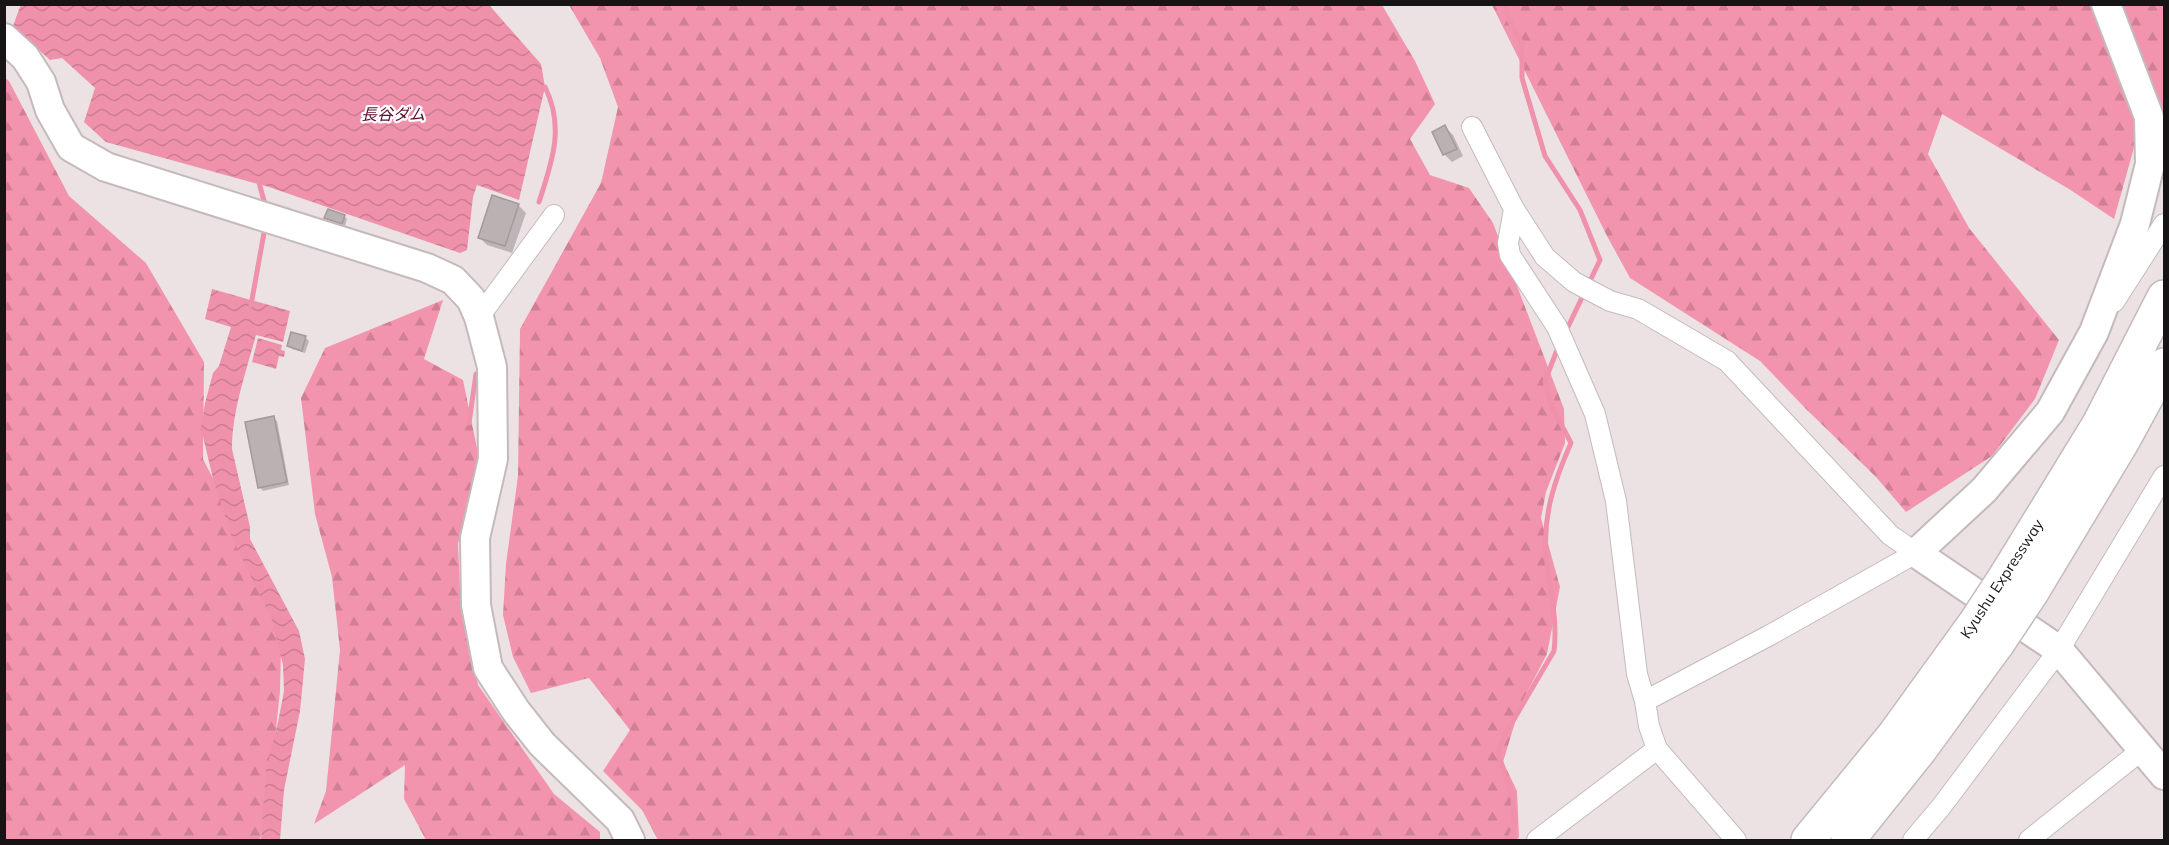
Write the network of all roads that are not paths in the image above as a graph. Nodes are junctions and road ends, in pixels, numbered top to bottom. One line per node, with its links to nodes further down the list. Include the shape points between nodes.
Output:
1 (2106, 4): 9 (street, via 2149,117 2150,164 2135,224)
2 (4, 38): 8 (street, via 25,57 41,82 50,110 71,147 133,177 427,268 462,288)
3 (1472, 127): 4 (street)
4 (1514, 209): 12 (street, via 1545,257 1574,282 1610,301 1638,309 1727,361 1890,535); 16 (street, via 1508,243 1510,255 1557,327 1595,414 1616,501 1637,674)
5 (554, 216): 8 (street)
6 (2164, 224): 9 (street)
7 (2164, 297): 13 (highway, Kyushu Expressway)
8 (479, 317): 20 (street, via 492,367 493,459 475,538 476,605 488,668 542,744 620,820)
9 (2094, 332): 12 (street, via 2050,412 1984,490)
10 (2164, 365): 13 (highway, Kyushu Expressway, via 2124,439)
11 (2164, 476): 15 (street)
12 (1916, 553): 15 (street); 16 (street)
13 (2019, 583): 14 (highway, Kyushu Expressway, bridge)
14 (1986, 633): 23 (highway, Kyushu Expressway, via 1893,735); 24 (highway, Kyushu Expressway, via 1920,750)
15 (2059, 650): 18 (street); 25 (street)
16 (1646, 701): 17 (street)
17 (1657, 749): 21 (street); 22 (street)
18 (2143, 749): 19 (street); 26 (street)
19 (2164, 776)
20 (630, 840)
21 (1537, 840)
22 (1736, 840)
23 (1808, 840)
24 (1848, 840)
25 (1912, 840)
26 (2029, 840)

